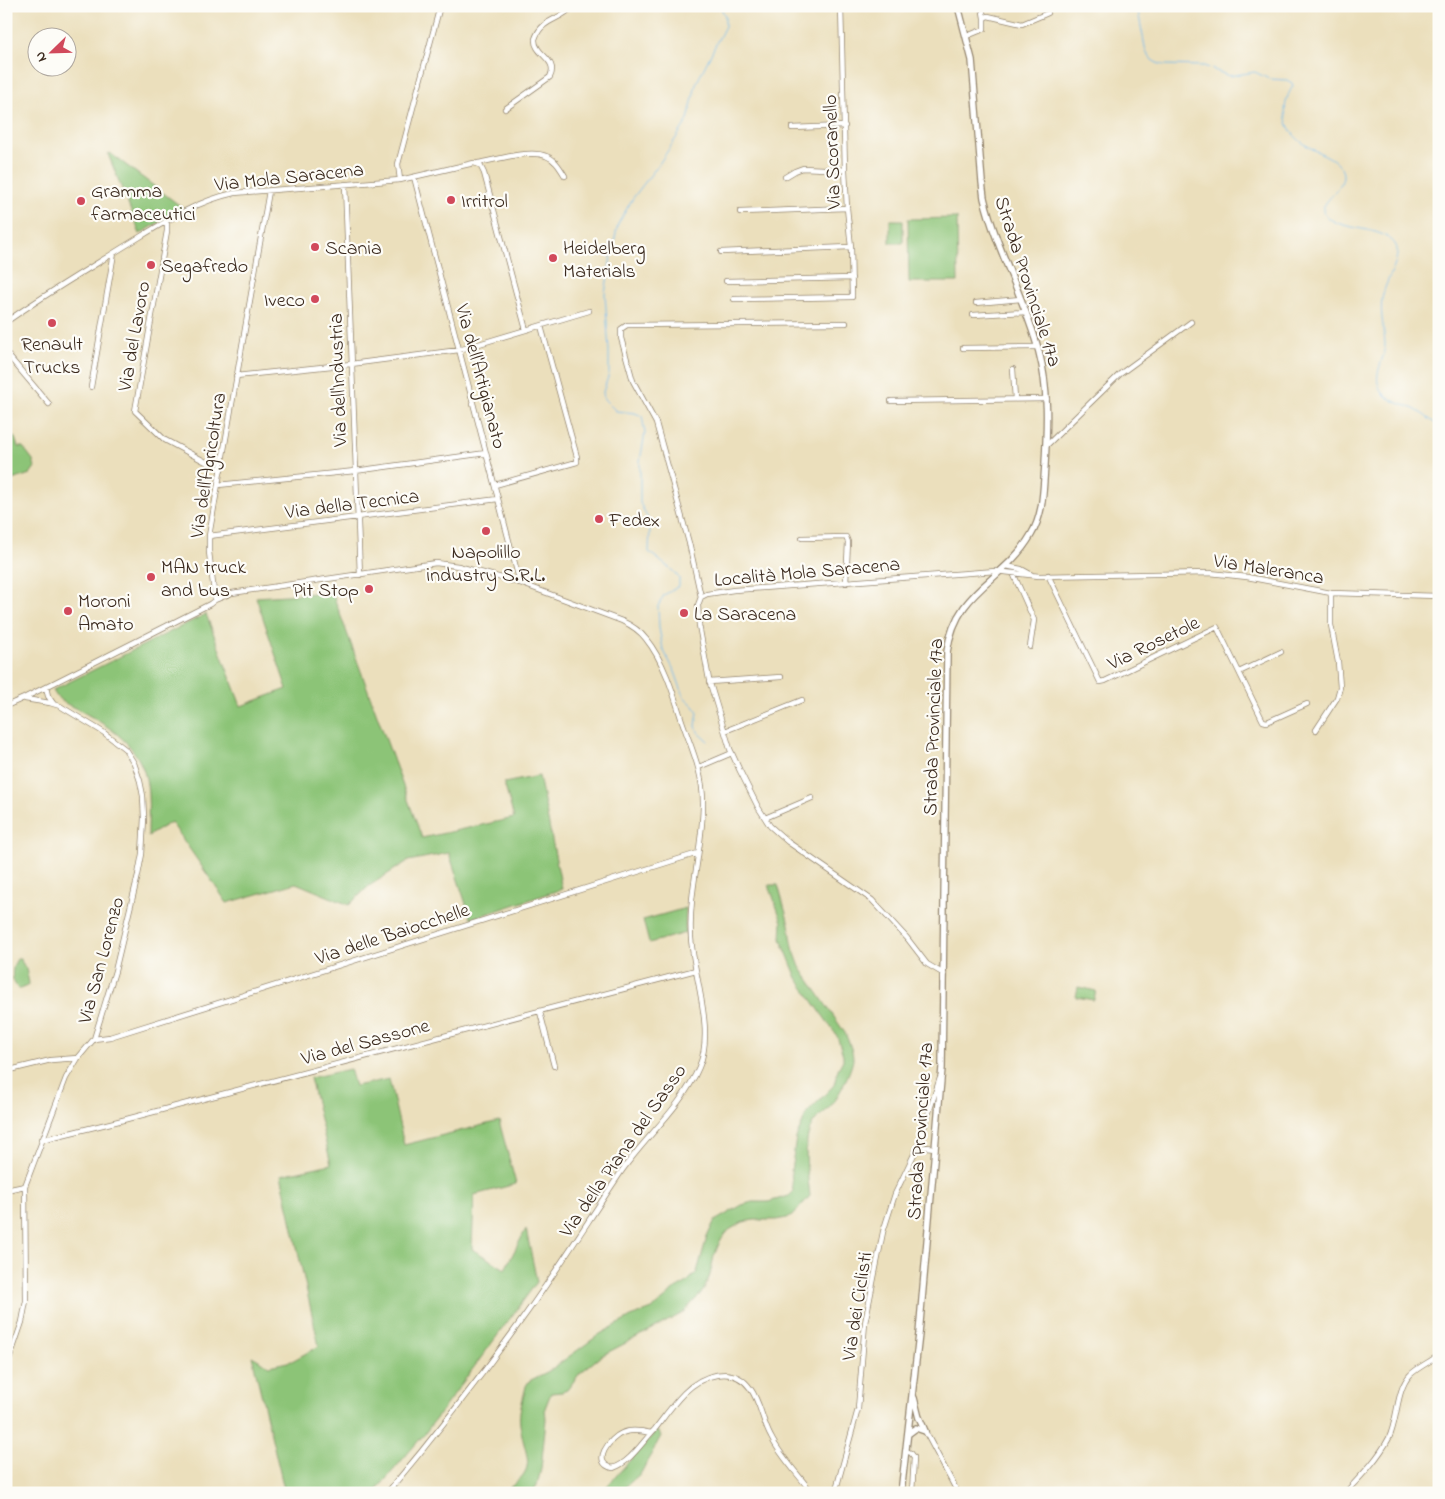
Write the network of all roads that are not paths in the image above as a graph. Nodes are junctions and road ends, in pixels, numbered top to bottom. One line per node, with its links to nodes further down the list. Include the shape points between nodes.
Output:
1 (440, 6): 19 (street, via 398,164)
2 (573, 6): 11 (street, via 542,25 535,37 536,47 552,66 550,77)
3 (841, 6): 12 (street, Via Scoranello)
4 (923, 6): 5 (street)
5 (942, 6)
6 (958, 6): 10 (main road, Strada Provinciale 17a)
7 (982, 6): 9 (street)
8 (1048, 13): 9 (street, via 1022,24 991,16)
9 (984, 18): 10 (street, via 984,29)
10 (967, 36): 31 (main road, Strada Provinciale 17a, via 974,70 984,198)
11 (505, 109)
12 (845, 126): 13 (street); 15 (street, Via Scoranello)
13 (792, 128)
14 (478, 163): 16 (street, Via Mola Saracena, via 524,154 545,156 557,164); 17 (street, Via Mola Saracena); 40 (street, via 484,173)
15 (845, 170): 18 (street, via 803,168); 22 (street, Via Scoranello)
16 (565, 176)
17 (414, 177): 19 (street, Via Mola Saracena); 43 (street, Via dell'Artigianato)
18 (785, 177)
19 (400, 180): 20 (street, Via Mola Saracena)
20 (345, 184): 21 (street, Via Mola Saracena); 45 (street, Via dell'Industria)
21 (269, 191): 24 (street, Via Mola Saracena, via 217,197); 47 (street, Via dell'Agricoltura)
22 (847, 208): 23 (street); 25 (street, Via Scoranello)
23 (740, 212)
24 (166, 221): 27 (street, Via Mola Saracena); 55 (street, Via del Lavoro, via 167,231 135,412 162,439)
25 (851, 247): 26 (street); 28 (street, Via Scoranello)
26 (722, 252)
27 (114, 253): 36 (street, Via Mola Saracena); 48 (street)
28 (852, 278): 29 (street); 30 (street, Via Scoranello, via 852,297)
29 (726, 281)
30 (734, 299)
31 (1021, 299): 32 (street); 34 (main road, Strada Provinciale 17a)
32 (976, 302)
33 (589, 311): 39 (street)
34 (1026, 312): 35 (street); 42 (main road, Strada Provinciale 17a)
35 (974, 316)
36 (6, 322)
37 (1192, 322): 53 (street, via 1120,374)
38 (846, 323): 73 (street, via 627,325 621,329 632,379 656,423)
39 (541, 326): 40 (street); 58 (street, via 577,462)
40 (526, 330): 43 (street)
41 (963, 348): 42 (street)
42 (1038, 348): 49 (main road, Strada Provinciale 17a)
43 (459, 350): 45 (street); 54 (street, Via dell'Artigianato)
44 (6, 353): 52 (street)
45 (352, 364): 47 (street); 56 (street, Via dell'Industria)
46 (1014, 369): 50 (street)
47 (236, 376): 55 (street, Via dell'Agricoltura)
48 (91, 387)
49 (1047, 399): 50 (street); 53 (main road, Strada Provinciale 17a)
50 (1014, 400): 51 (street)
51 (891, 401)
52 (48, 404)
53 (1046, 446): 63 (main road, Strada Provinciale 17a, via 1039,518 1025,544)
54 (486, 453): 56 (street); 58 (street, Via dell'Artigianato)
55 (221, 470): 57 (street, Via dell'Agricoltura)
56 (355, 471): 57 (street); 60 (street, Via dell'Industria)
57 (218, 485): 61 (street, Via dell'Agricoltura)
58 (495, 485): 59 (street, Via dell'Artigianato)
59 (498, 499): 60 (street, Via della Tecnica); 69 (street, Via dell'Artigianato)
60 (358, 518): 61 (street, Via della Tecnica); 66 (street, Via dell'Industria)
61 (209, 536): 74 (street, Via dell'Agricoltura)
62 (802, 538): 70 (street, via 846,537)
63 (1006, 566): 64 (main road, Strada Provinciale 17a); 67 (street)
64 (1000, 571): 65 (street, Località Mola Saracena); 70 (street, Località Mola Saracena); 94 (main road, Strada Provinciale 17a, via 961,610 948,642)
65 (1013, 573): 67 (street, Località Mola Saracena); 75 (street, via 1034,620)
66 (360, 575): 69 (street, Via della Piana del Sasso, via 443,564); 74 (street, via 242,590)
67 (1034, 575): 68 (street, Via Maleranca)
68 (1048, 576): 71 (street, Via Maleranca, via 1220,573); 77 (street, Via Rosetole, via 1101,682 1217,627)
69 (520, 583): 89 (street, Via della Piana del Sasso, via 619,619 643,635 667,678)
70 (846, 583): 73 (street, Località Mola Saracena, via 734,590)
71 (1331, 593): 72 (street, Via Maleranca); 86 (street, via 1331,625 1340,687 1337,698)
72 (1439, 596)
73 (702, 597): 79 (street, Località Mola Saracena, via 698,603 699,617)
74 (215, 600): 80 (street)
75 (1030, 647)
76 (1281, 652): 77 (street)
77 (1239, 672): 84 (street, via 1264,722)
78 (781, 677): 79 (street)
79 (710, 682): 87 (street, Località Mola Saracena)
80 (46, 687): 81 (street); 83 (street)
81 (24, 698): 83 (street, Via San Lorenzo); 85 (street)
82 (802, 700): 87 (street)
83 (54, 704): 96 (street, Via San Lorenzo, via 103,732 125,749 134,763 143,796 140,869 119,959)
84 (1307, 704)
85 (6, 706)
86 (1316, 730)
87 (725, 731): 88 (street, Località Mola Saracena)
88 (732, 753): 89 (street); 91 (street, Località Mola Saracena)
89 (699, 767): 92 (street, Via della Piana del Sasso, via 703,804)
90 (812, 798): 91 (street)
91 (765, 818): 94 (street, Località Mola Saracena, via 790,844 872,900 927,964)
92 (698, 853): 93 (street, Via della Piana del Sasso, via 691,924); 96 (street, Via delle Baiocchelle, via 110,1037)
93 (696, 970): 95 (street, Via del Sassone); 115 (street, Via della Piana del Sasso, via 704,1047 700,1066 691,1082 624,1168 519,1324)
94 (944, 974): 100 (main road, Strada Provinciale 17a)
95 (540, 1012): 98 (street); 101 (street, Via del Sassone)
96 (94, 1039): 97 (street, Via San Lorenzo)
97 (78, 1058): 99 (street); 101 (street, Via San Lorenzo, via 64,1081)
98 (554, 1066)
99 (6, 1071)
100 (941, 1074): 102 (street, Via dei Ciclisti); 103 (main road, Strada Provinciale 17a)
101 (41, 1140): 104 (street, Via San Lorenzo)
102 (918, 1146): 103 (street); 117 (street, Via dei Ciclisti, via 895,1194 883,1232 865,1322 858,1409)
103 (935, 1148): 108 (main road, Strada Provinciale 17a)
104 (25, 1186): 105 (street); 107 (street, Via San Lorenzo, via 26,1301)
105 (6, 1190)
106 (1439, 1355): 121 (street, via 1408,1378 1388,1439)
107 (6, 1369)
108 (913, 1394): 109 (main road, Strada Provinciale 17a); 110 (main road)
109 (911, 1414): 110 (main road); 111 (main road); 113 (main road, Strada Provinciale 17a)
110 (919, 1418): 111 (main road)
111 (925, 1431): 113 (main road, via 916,1428); 120 (street)
112 (651, 1433): 112 (street, via 619,1465 611,1468 604,1463 603,1452 620,1433); 116 (street, via 692,1386 713,1376 737,1375 754,1394 774,1442)
113 (908, 1434): 114 (main road, Strada Provinciale 17a)
114 (906, 1451): 118 (main road, Strada Provinciale 17a); 119 (street, via 914,1457)
115 (387, 1493)
116 (812, 1493)
117 (836, 1493)
118 (901, 1493)
119 (912, 1493)
120 (958, 1493)
121 (1345, 1493)

